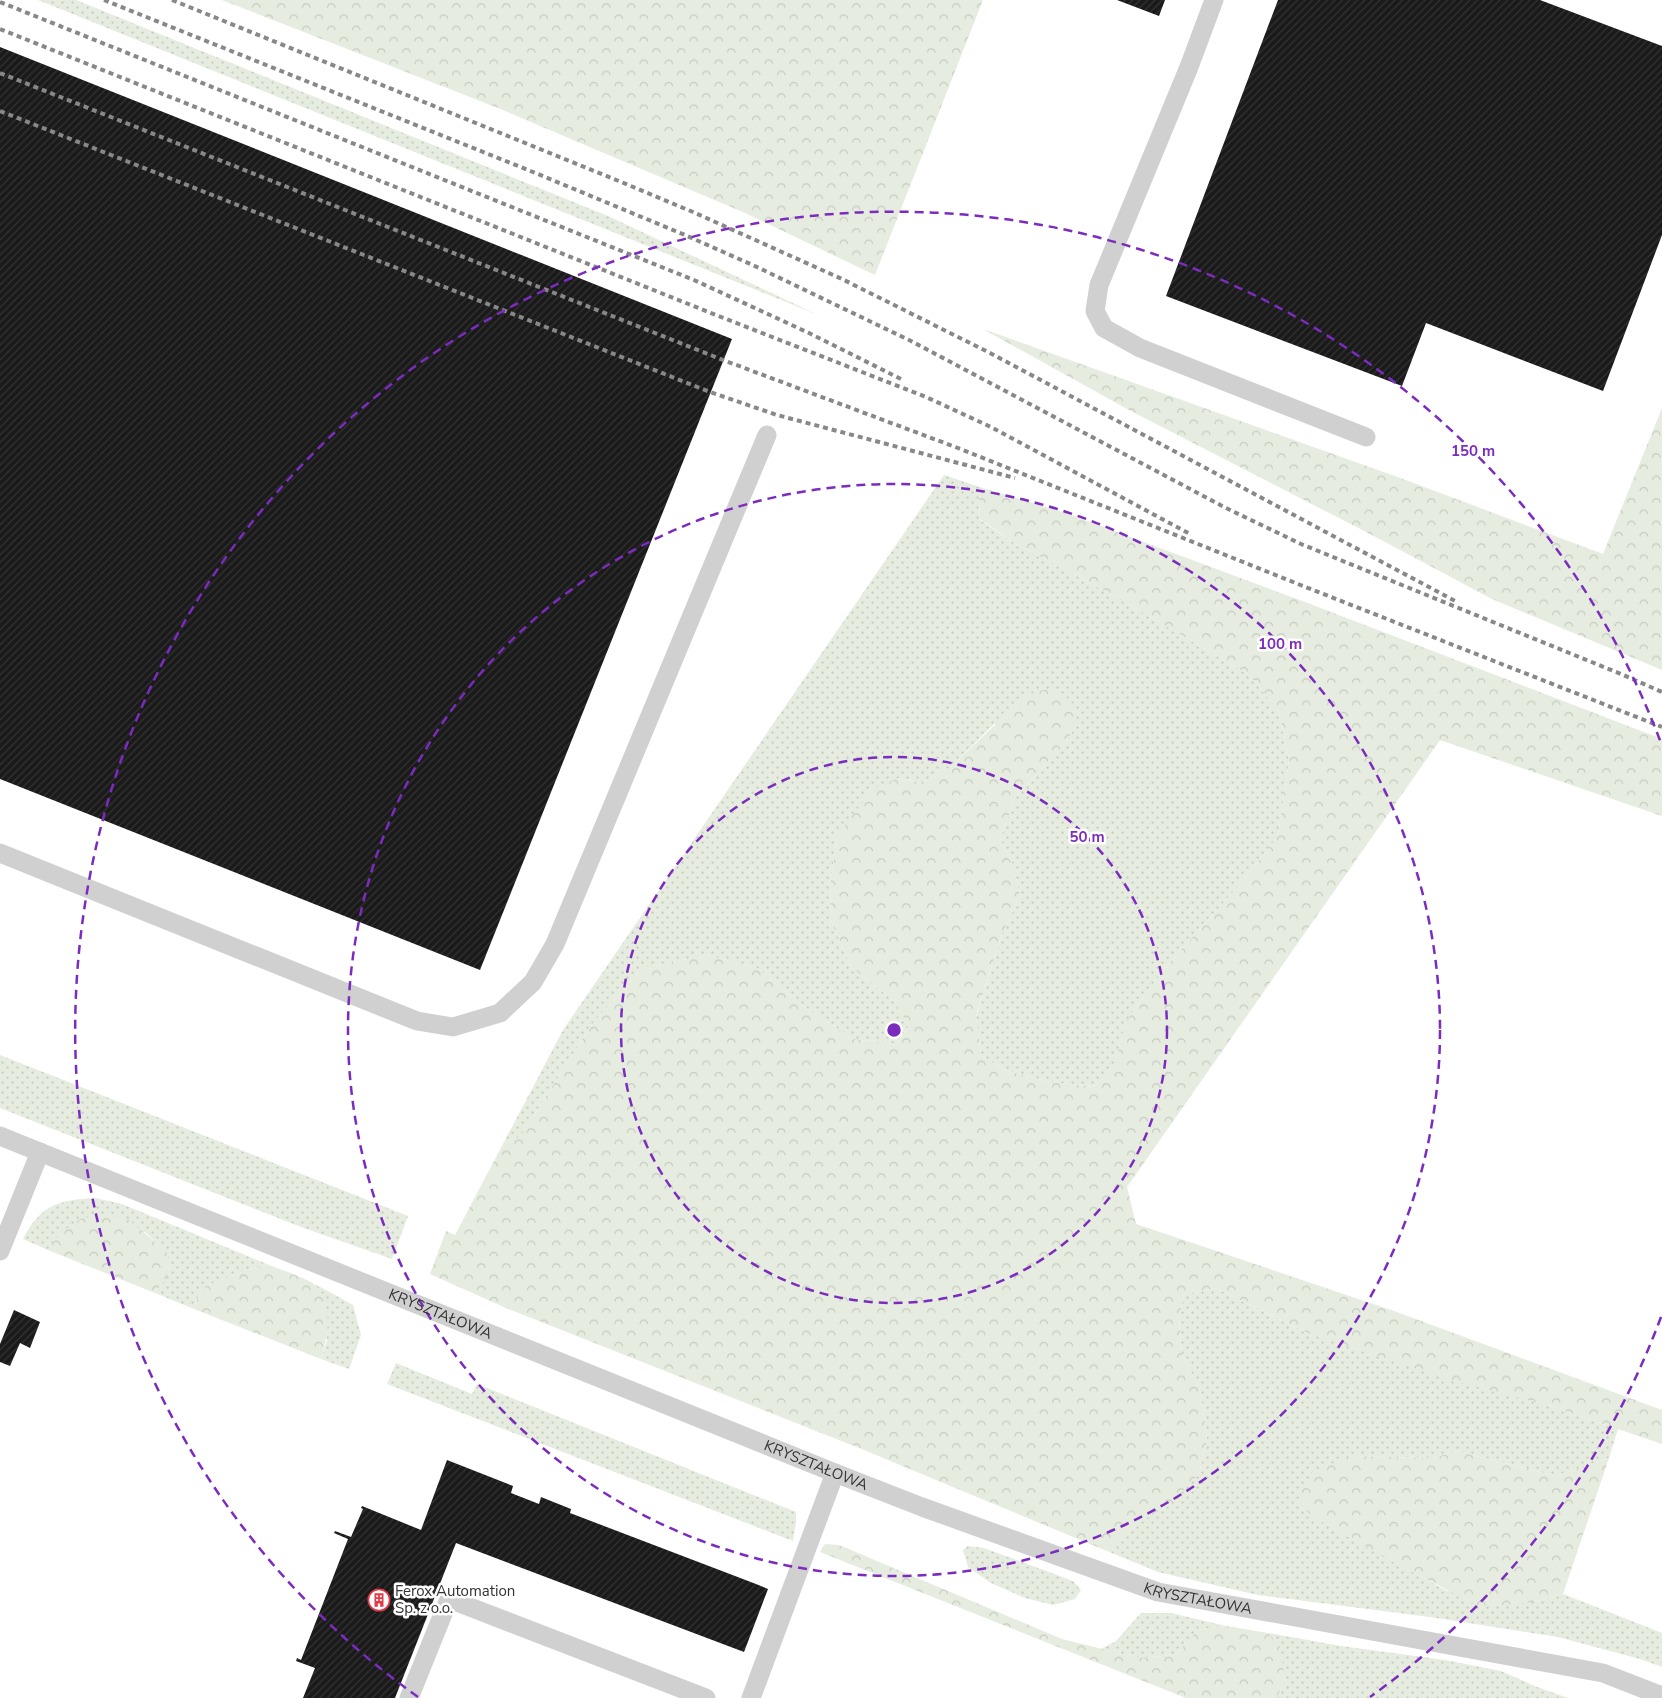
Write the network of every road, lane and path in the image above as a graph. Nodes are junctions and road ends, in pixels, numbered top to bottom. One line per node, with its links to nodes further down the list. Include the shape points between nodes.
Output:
1 (1214, 0): 3 (lane, via 1099,285 1095,311 1104,328 1140,348)
2 (767, 435): 4 (lane, via 555,944 533,982 500,1013 453,1026 417,1020)
3 (1366, 437)
4 (0, 853)
5 (0, 1136): 6 (lane, KRYSZTAŁOWA)
6 (40, 1152): 7 (lane); 8 (lane, KRYSZTAŁOWA)
7 (0, 1251)
8 (836, 1473): 9 (lane, KRYSZTAŁOWA, via 1158,1592 1603,1673); 12 (lane)
9 (1662, 1696)
10 (409, 1698): 11 (lane, via 449,1599)
11 (706, 1698)
12 (751, 1698)

